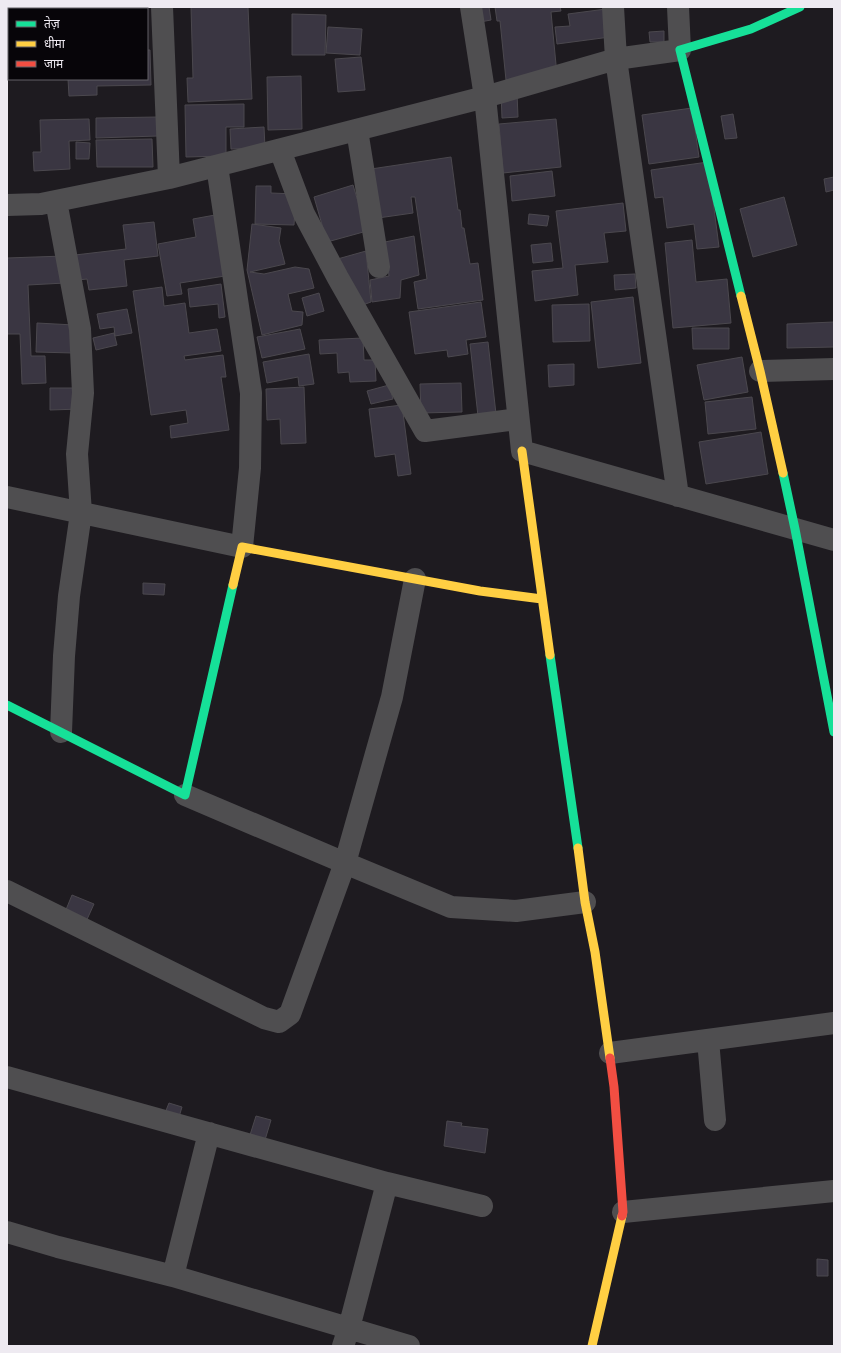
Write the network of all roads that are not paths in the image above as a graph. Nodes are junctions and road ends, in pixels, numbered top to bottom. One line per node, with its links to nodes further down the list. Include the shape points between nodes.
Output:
1 (162, 7): 12 (street)
2 (471, 7): 8 (street)
3 (613, 7): 7 (street)
4 (678, 7): 6 (street)
5 (800, 7): 6 (street, via 751,29)
6 (680, 50): 7 (street); 17 (street)
7 (616, 59): 8 (street); 20 (street)
8 (485, 97): 9 (street); 18 (street)
9 (357, 130): 10 (street); 15 (street)
10 (280, 150): 11 (street); 18 (street, via 304,214 425,431)
11 (217, 166): 12 (street); 25 (street, via 251,393 250,468)
12 (169, 178): 13 (street)
13 (56, 201): 14 (street); 22 (street, via 80,329 83,393 77,454)
14 (7, 205)
15 (379, 267)
16 (834, 369): 17 (street)
17 (760, 370): 23 (street)
18 (518, 419): 19 (street)
19 (522, 451): 20 (street); 27 (street)
20 (678, 496): 23 (street)
21 (7, 497): 22 (street)
22 (81, 513): 25 (street); 29 (street, via 69,596)
23 (795, 529): 24 (street); 30 (street)
24 (834, 540)
25 (242, 547): 26 (street); 31 (street)
26 (415, 579): 27 (street); 32 (street, via 392,697)
27 (542, 599): 34 (street)
28 (7, 705): 29 (street)
29 (61, 732): 31 (street)
30 (834, 732)
31 (185, 795): 32 (street)
32 (345, 864): 33 (street, via 290,1014 279,1022 264,1018); 34 (street, via 451,907 516,911)
33 (7, 891)
34 (585, 902): 37 (street, via 596,952)
35 (834, 1023): 36 (street)
36 (708, 1040): 37 (street); 39 (street)
37 (610, 1054): 44 (street)
38 (7, 1077): 40 (street)
39 (715, 1120)
40 (209, 1133): 41 (street); 46 (street)
41 (387, 1182): 43 (street); 47 (street)
42 (834, 1191): 44 (street)
43 (482, 1206)
44 (623, 1212): 49 (street)
45 (7, 1232): 46 (street)
46 (173, 1276): 47 (street)
47 (346, 1337): 48 (street)
48 (409, 1346)
49 (592, 1346)

